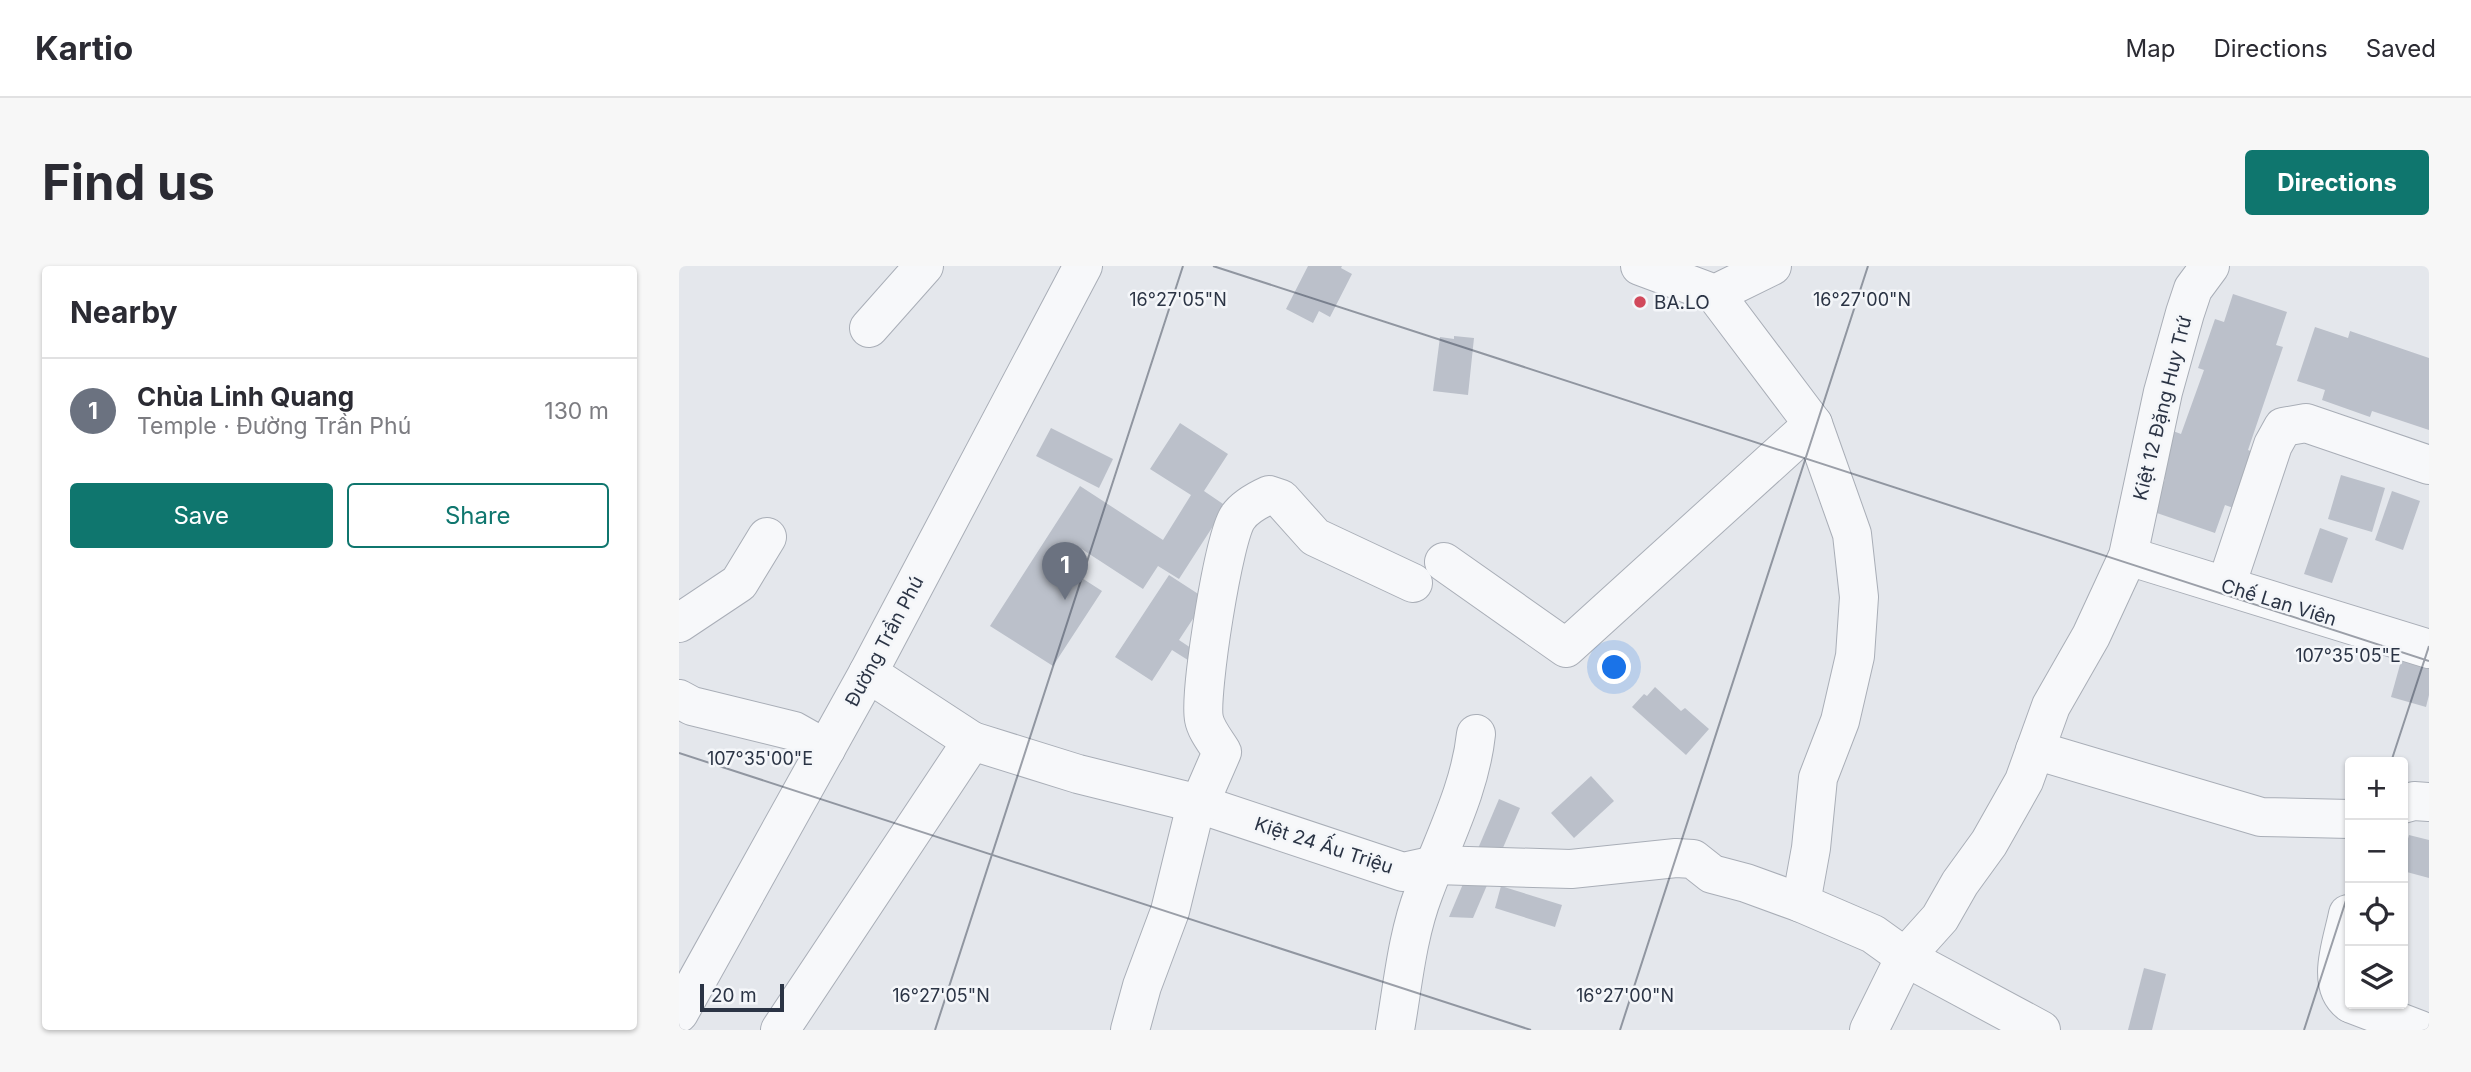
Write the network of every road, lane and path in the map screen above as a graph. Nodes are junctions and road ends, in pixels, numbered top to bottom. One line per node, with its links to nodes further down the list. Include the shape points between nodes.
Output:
1 (924, 266): 7 (street)
2 (1640, 266): 6 (street)
3 (1772, 266): 6 (street)
4 (2210, 266): 11 (street, Kiệt 12 Đặng Huy Trứ, via 2193,289 2185,313)
5 (1079, 268): 17 (street, Đường Trần Phú)
6 (1715, 294): 8 (street)
7 (869, 328)
8 (1812, 424): 12 (street, via 1566,648); 28 (street, via 1852,534 1859,597 1855,656 1840,721 1818,778)
9 (2429, 465): 14 (street, via 2306,423 2283,427)
10 (767, 537): 15 (street, via 739,583)
11 (2128, 556): 14 (street, Chế Lan Viên); 22 (street, Kiệt 12 Đặng Huy Trứ, via 2091,636 2051,706)
12 (1444, 562)
13 (1413, 583): 25 (street, via 1315,537 1281,499 1269,495 1237,517 1227,540 1203,690 1204,721 1222,752)
14 (2226, 586): 16 (street, Chế Lan Viên)
15 (685, 606)
16 (2429, 649)
17 (868, 673): 20 (street, Kiệt 24 Ấu Triệu); 21 (street, Đường Trần Phú)
18 (679, 699): 21 (street, via 794,731)
19 (1476, 734): 27 (street, via 1473,764)
20 (972, 741): 25 (street, Kiệt 24 Ấu Triệu); 34 (street)
21 (826, 749): 33 (street, Đường Trần Phú)
22 (2035, 750): 26 (street, via 2260,817); 30 (street, Kiệt 12 Đặng Huy Trứ, via 2024,781 1989,843 1940,918)
23 (2429, 802): 24 (street)
24 (2408, 803)
25 (1199, 804): 27 (street, Kiệt 24 Ấu Triệu, via 1403,872); 35 (street, via 1171,911)
26 (2345, 819)
27 (1435, 865): 28 (street, Kiệt 24 Ấu Triệu, via 1571,869 1693,859 1712,874); 36 (street, via 1411,936)
28 (1801, 903): 30 (street, Kiệt 24 Ấu Triệu, via 1873,934)
29 (2345, 930): 31 (street, via 2336,977)
30 (1905, 957): 37 (street, Kiệt 12 Đặng Huy Trứ); 38 (street, Kiệt 24 Ấu Triệu)
31 (2345, 999)
32 (2366, 1009): 39 (street)
33 (679, 1013)
34 (780, 1030)
35 (1130, 1030)
36 (1395, 1030)
37 (1869, 1030)
38 (2041, 1030)
39 (2420, 1030)

